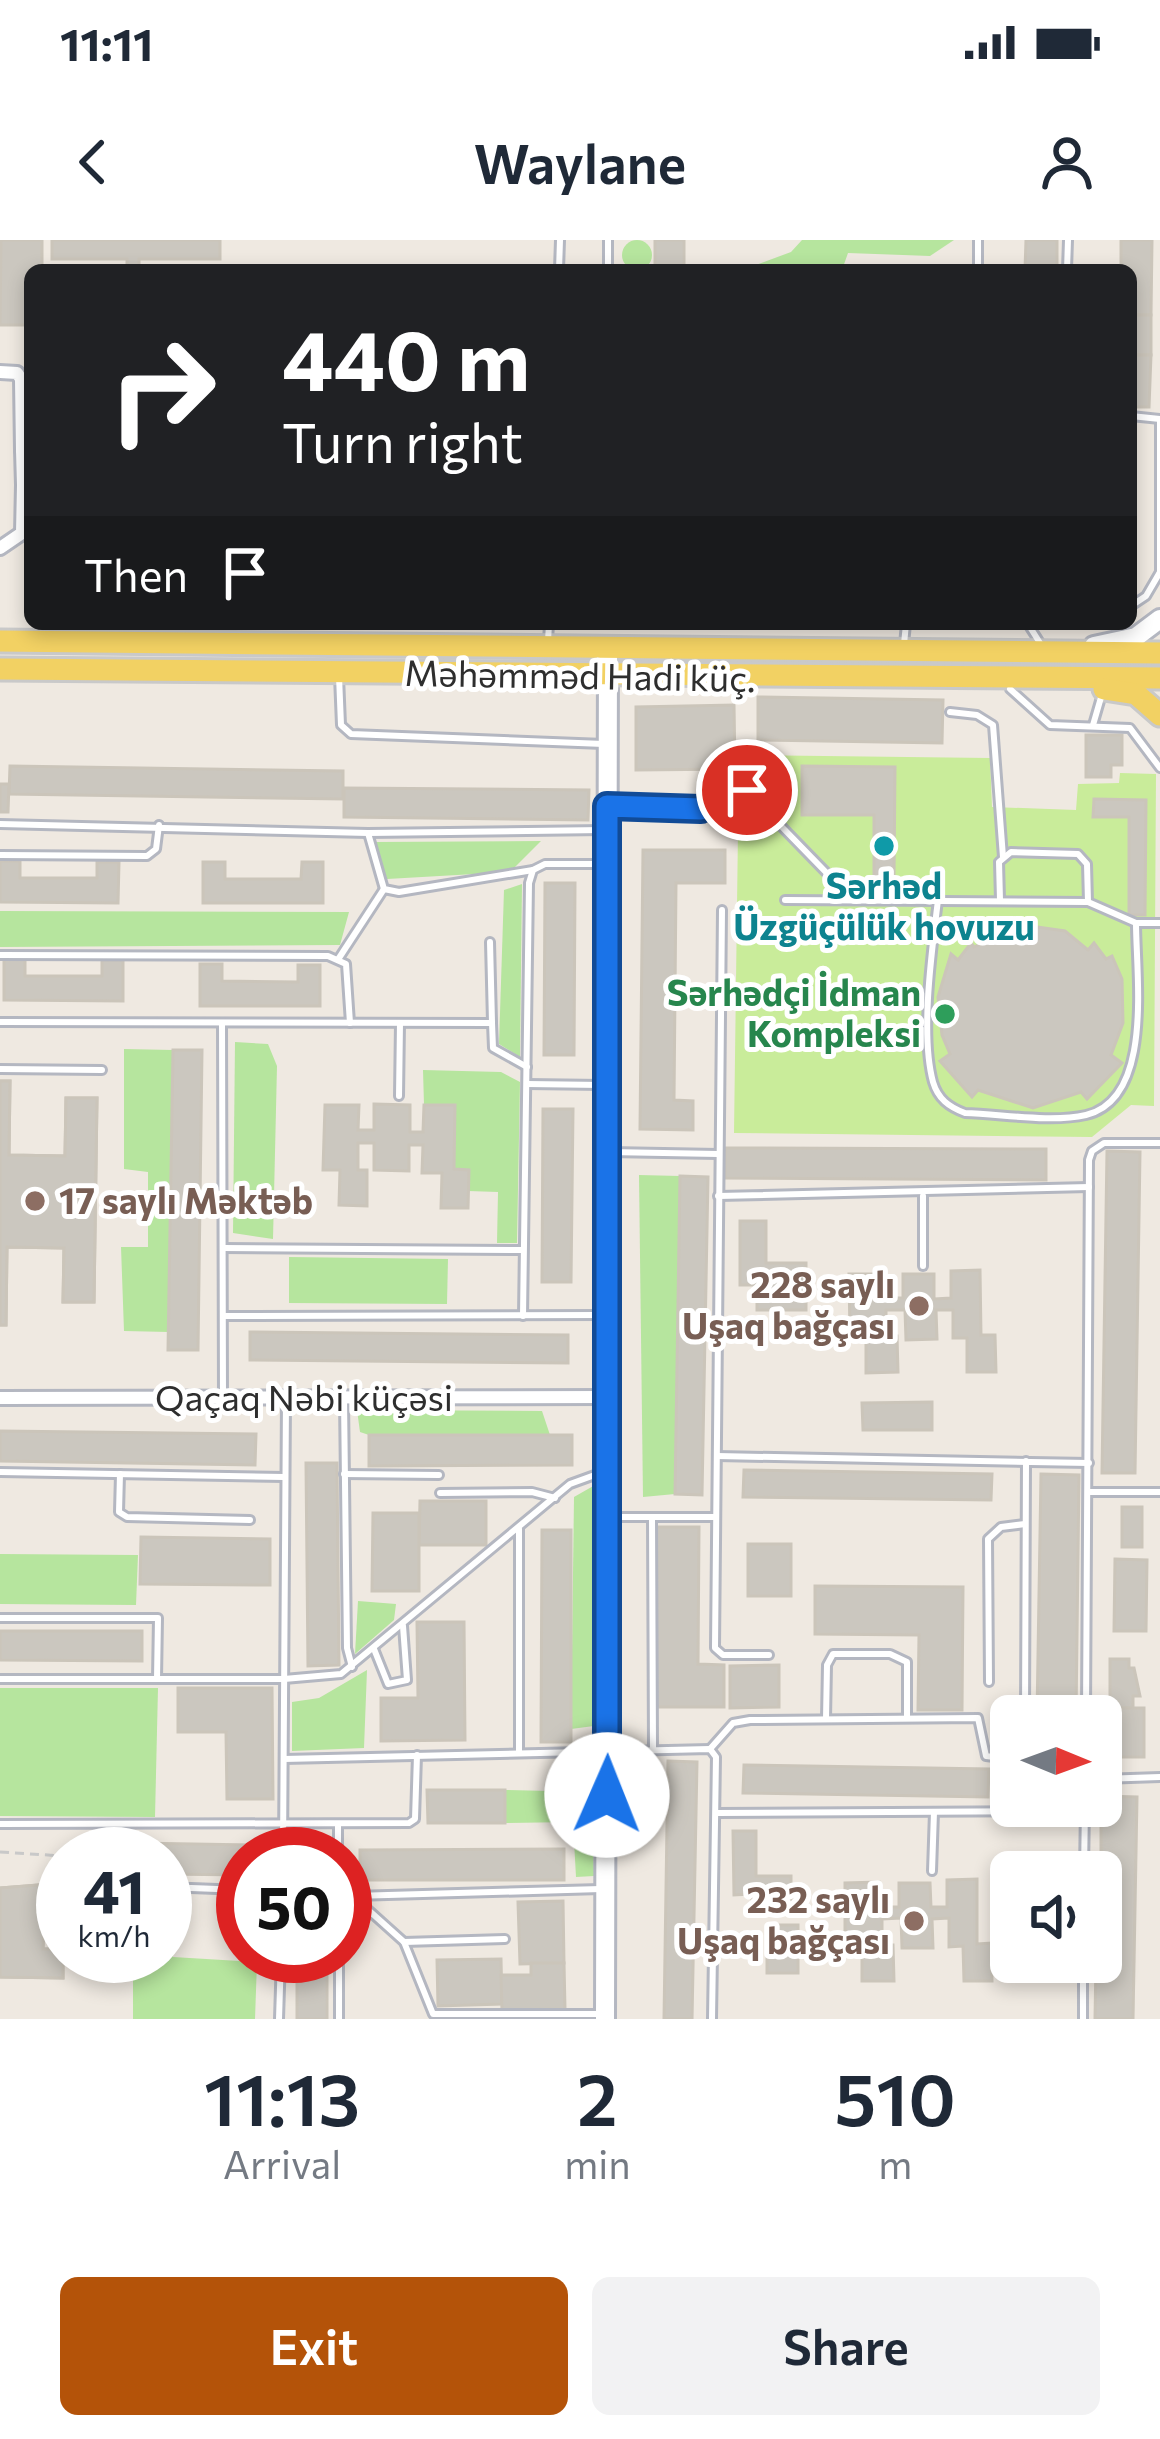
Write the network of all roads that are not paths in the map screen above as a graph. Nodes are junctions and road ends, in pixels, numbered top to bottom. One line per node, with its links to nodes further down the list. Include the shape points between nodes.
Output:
1 (0, 372): 3 (street, via 21,379)
2 (1160, 419): 6 (lane, via 1160,572)
3 (24, 422)
4 (24, 509): 5 (street, via 22,533)
5 (0, 548)
6 (1137, 602)
7 (1160, 619): 17 (main road, via 1136,637)
8 (549, 630): 14 (lane)
9 (906, 630): 16 (lane)
10 (1033, 630): 17 (lane)
11 (125, 633): 12 (main road, Məhəmməd Hadi küç.); 13 (main road, Məhəmməd Hadi küç.)
12 (366, 635): 14 (main road, Məhəmməd Hadi küç.)
13 (0, 641)
14 (548, 648): 15 (main road, Məhəmməd Hadi küç.); 21 (lane)
15 (608, 649): 16 (main road, Məhəmməd Hadi küç.); 22 (main road)
16 (904, 651): 17 (main road, Məhəmməd Hadi küç.)
17 (1050, 652): 18 (main road, Məhəmməd Hadi küç.)
18 (1160, 652)
19 (0, 669): 20 (main road, Məhəmməd Hadi küç.)
20 (339, 672): 21 (main road, Məhəmməd Hadi küç.); 31 (lane, via 346,732)
21 (550, 674): 22 (main road, Məhəmməd Hadi küç.)
22 (608, 676): 24 (main road, Məhəmməd Hadi küç.); 31 (main road)
23 (1160, 678): 24 (main road, Məhəmməd Hadi küç.)
24 (858, 680): 25 (main road)
25 (1010, 688): 27 (main road); 30 (lane, via 1050,724)
26 (1160, 688): 27 (main road)
27 (1104, 689): 29 (main road, via 1136,694); 30 (lane)
28 (950, 712): 39 (lane, via 993,725)
29 (1160, 715)
30 (1093, 725): 32 (lane, via 1130,728)
31 (607, 745): 33 (main road)
32 (1160, 768)
33 (607, 806): 36 (main road); 45 (lane, via 701,809 731,789 747,790)
34 (0, 824): 35 (lane)
35 (159, 825): 37 (lane); 38 (lane, via 147,856)
36 (608, 830): 37 (lane); 40 (main road)
37 (368, 833): 42 (lane)
38 (0, 855)
39 (1003, 856): 44 (lane); 47 (lane, via 1078,854 1088,864)
40 (607, 865): 41 (lane); 63 (main road)
41 (533, 870): 42 (lane); 59 (lane)
42 (384, 889): 53 (lane)
43 (785, 900): 45 (lane)
44 (1000, 900): 46 (lane); 47 (lane)
45 (853, 901): 46 (lane)
46 (938, 901): 49 (lane, via 934,1085 947,1106 965,1113 1084,1115 1121,1090 1136,1046)
47 (1088, 902): 49 (lane)
48 (722, 910): 67 (lane)
49 (1136, 923): 50 (lane)
50 (1160, 923)
51 (490, 942): 58 (lane)
52 (0, 956): 53 (lane)
53 (339, 958): 56 (lane, via 350,979)
54 (0, 1022): 55 (lane)
55 (222, 1023): 56 (lane); 71 (lane)
56 (350, 1023): 57 (lane)
57 (400, 1023): 58 (lane); 64 (lane)
58 (492, 1023): 59 (lane, via 493,1048)
59 (527, 1067): 62 (lane)
60 (0, 1069): 61 (lane)
61 (102, 1070)
62 (527, 1084): 63 (lane); 72 (lane)
63 (606, 1085): 66 (main road)
64 (399, 1096)
65 (1160, 1143): 68 (lane, via 1096,1145)
66 (605, 1152): 67 (lane); 74 (main road)
67 (718, 1154): 69 (lane)
68 (1090, 1187): 70 (lane); 84 (lane)
69 (718, 1196): 70 (lane); 82 (lane)
70 (923, 1196): 73 (lane)
71 (224, 1248): 72 (lane); 75 (lane)
72 (522, 1250): 76 (lane)
73 (922, 1266)
74 (607, 1315): 76 (lane); 78 (main road)
75 (223, 1316): 76 (lane); 79 (lane)
76 (523, 1316)
77 (0, 1397): 79 (street, Qaçaq Nəbi küçəsi)
78 (608, 1397): 81 (street, Qaçaq Nəbi küçəsi); 85 (main road)
79 (223, 1399): 80 (street, Qaçaq Nəbi küçəsi)
80 (286, 1399): 81 (street, Qaçaq Nəbi küçəsi); 90 (lane)
81 (344, 1399): 88 (lane)
82 (717, 1456): 83 (lane); 97 (lane)
83 (1026, 1461): 84 (lane); 99 (lane)
84 (1089, 1462): 91 (lane)
85 (607, 1471): 94 (lane, via 583,1475); 95 (main road)
86 (0, 1472): 87 (lane)
87 (120, 1474): 90 (lane); 98 (lane, via 118,1512 127,1517)
88 (344, 1474): 89 (lane); 105 (lane)
89 (439, 1475)
90 (285, 1477): 108 (lane)
91 (1088, 1492): 92 (lane); 111 (lane)
92 (1160, 1492)
93 (440, 1493): 94 (lane)
94 (555, 1498): 100 (lane)
95 (607, 1517): 96 (lane); 115 (main road)
96 (652, 1517): 97 (lane); 114 (lane)
97 (715, 1517): 104 (lane, via 715,1648)
98 (250, 1520)
99 (1025, 1524): 109 (lane, via 993,1530 988,1539); 110 (lane)
100 (519, 1529): 102 (lane); 117 (lane)
101 (0, 1618): 107 (lane, via 158,1618)
102 (403, 1625): 103 (lane); 103 (lane, via 407,1680 388,1684)
103 (374, 1649): 105 (lane)
104 (769, 1655)
105 (352, 1667): 108 (lane)
106 (0, 1678): 107 (lane)
107 (157, 1679): 108 (lane)
108 (284, 1679): 120 (lane)
109 (989, 1682)
110 (1024, 1695)
111 (1086, 1695)
112 (907, 1718): 113 (lane); 113 (lane, via 907,1662 890,1654 833,1654); 119 (lane, via 978,1718)
113 (826, 1719): 116 (lane, via 733,1723)
114 (653, 1748): 115 (lane); 116 (lane)
115 (607, 1749): 117 (lane); 130 (main road)
116 (710, 1749): 125 (lane)
117 (520, 1752): 118 (lane)
118 (417, 1755): 120 (lane); 127 (lane, via 415,1819)
119 (990, 1757)
120 (284, 1760): 128 (lane)
121 (1160, 1777): 122 (lane)
122 (1122, 1778)
123 (990, 1810): 124 (lane)
124 (934, 1812): 125 (lane); 129 (lane)
125 (716, 1813): 141 (lane)
126 (0, 1824): 128 (lane)
127 (338, 1825): 128 (lane)
128 (284, 1826)
129 (932, 1871)
130 (606, 1888): 131 (lane); 138 (main road)
131 (372, 1895)
132 (372, 1913): 134 (lane)
133 (505, 1939): 134 (lane)
134 (404, 1942): 138 (lane, via 433,2014)
135 (280, 1983): 139 (lane)
136 (339, 1983): 140 (lane)
137 (1083, 1983): 142 (lane)
138 (605, 2016)
139 (279, 2019)
140 (339, 2019)
141 (712, 2019)
142 (1083, 2019)

